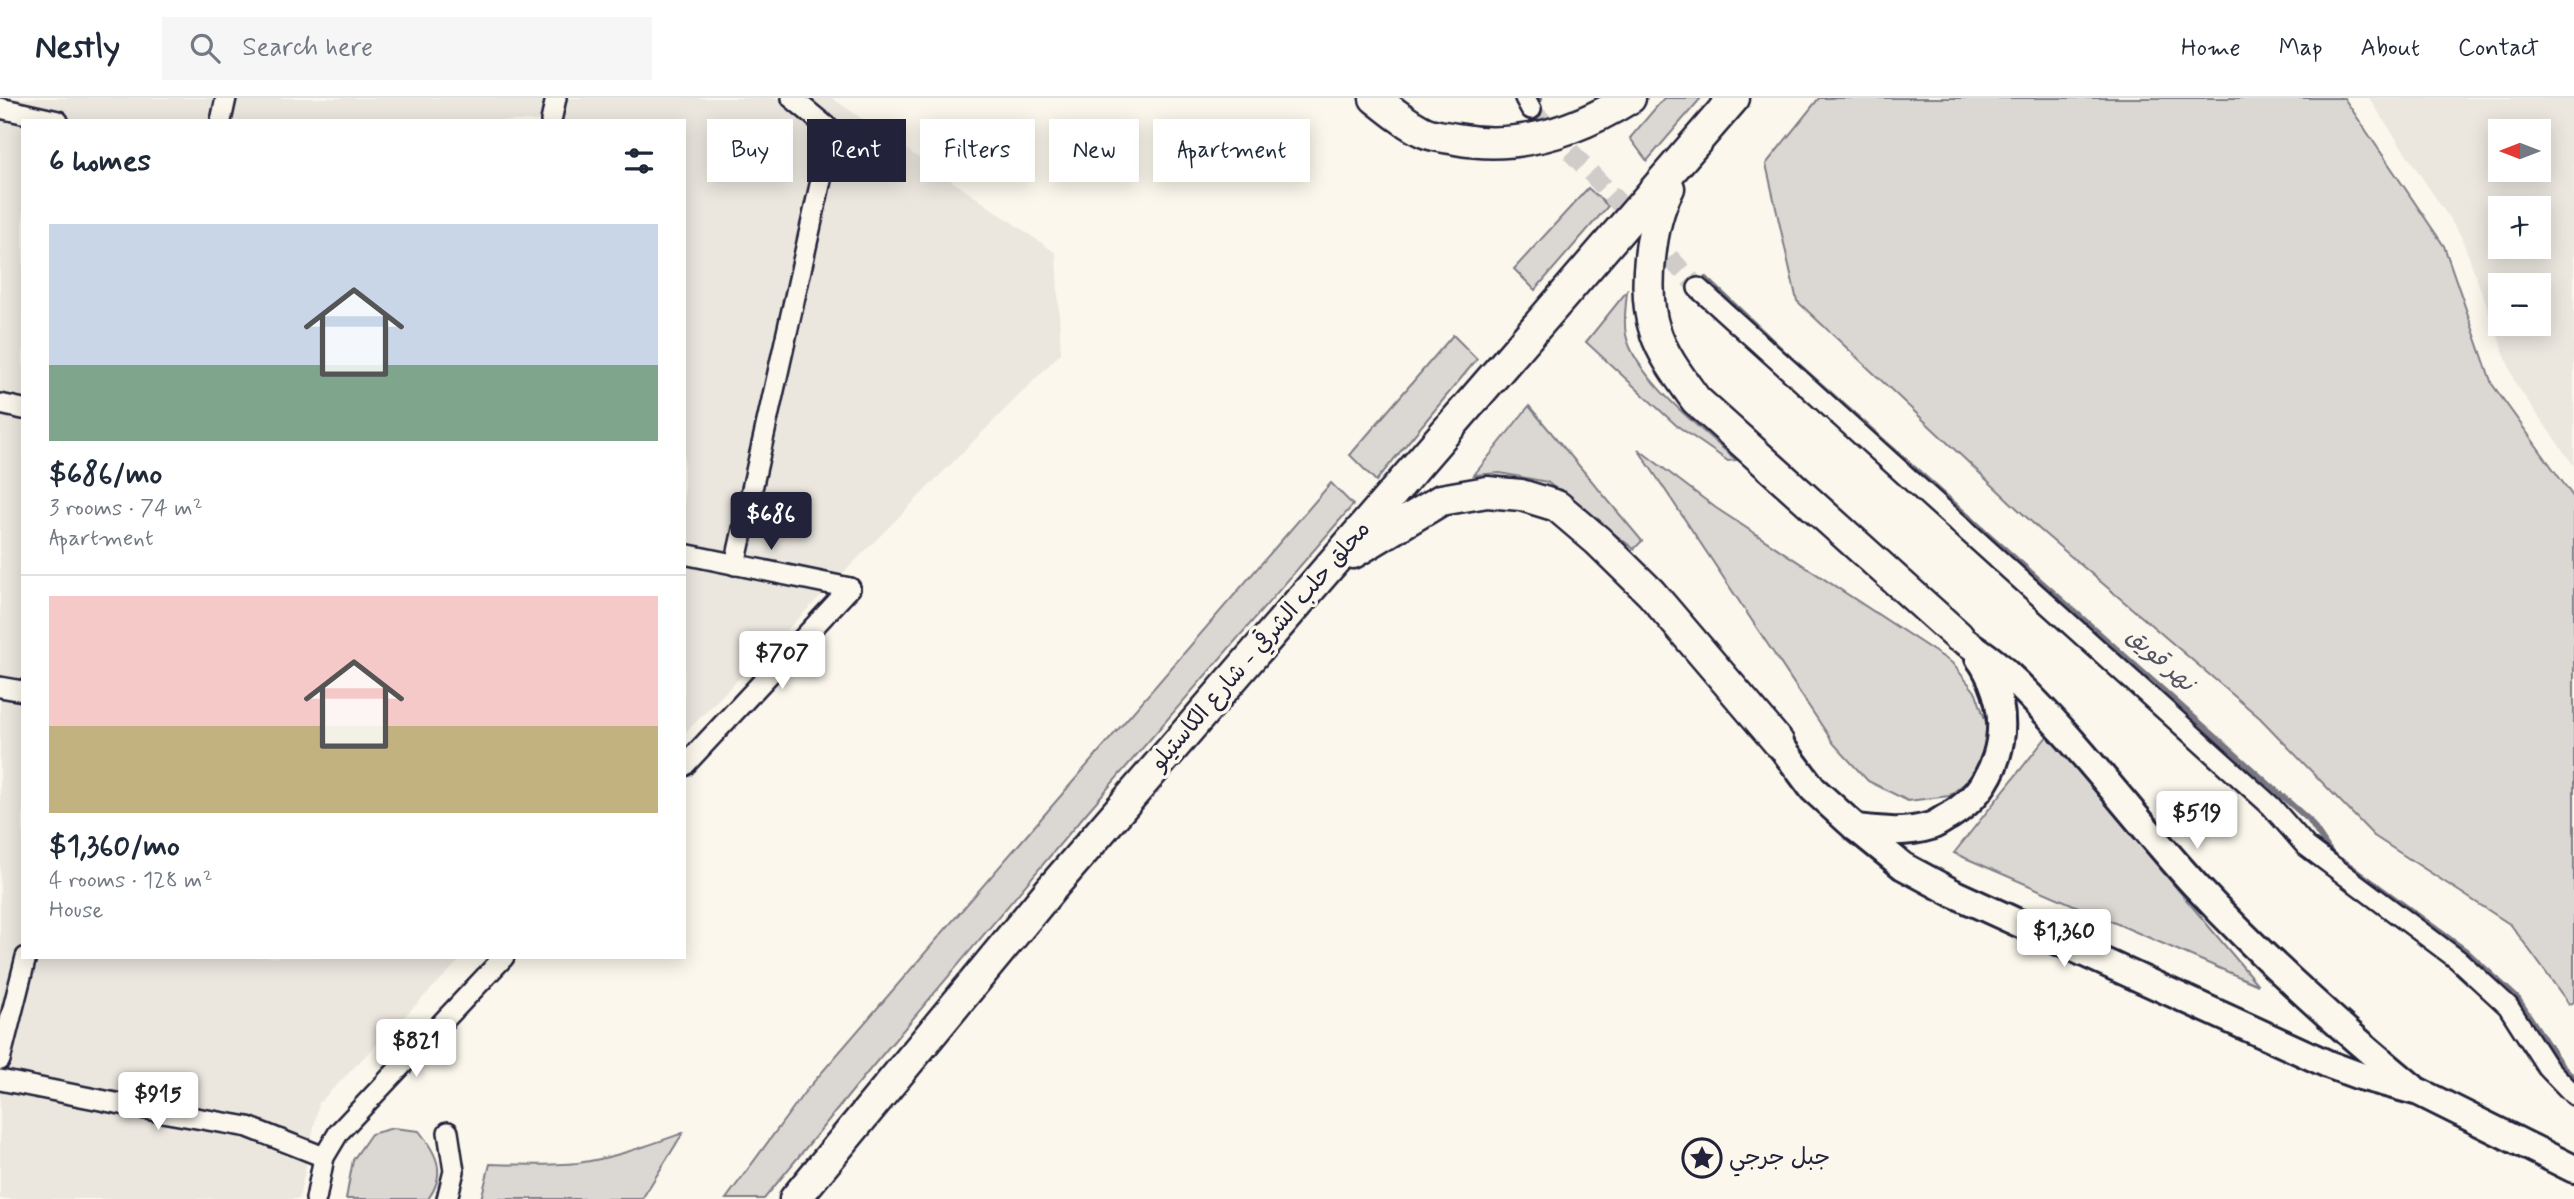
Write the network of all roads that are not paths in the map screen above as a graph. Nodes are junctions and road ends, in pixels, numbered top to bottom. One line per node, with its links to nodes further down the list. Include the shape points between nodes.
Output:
1 (226, 98): 9 (street)
2 (556, 98): 10 (street)
3 (792, 98): 16 (street, via 832,131)
4 (1375, 98): 5 (highway, via 1426,133 1476,143 1525,142 1578,126)
5 (1630, 98)
6 (1734, 98): 11 (highway, محلق حلب الشرقي - شارع الكاستيلو)
7 (0, 108): 8 (street)
8 (49, 119)
9 (221, 119)
10 (551, 119)
11 (1690, 151): 17 (highway, محلق حلب الشرقي - شارع الكاستيلو); 18 (highway, via 1664,196 1653,228 1648,298 1655,331 1671,364 1696,400)
12 (1698, 288): 29 (street, via 2272,806 2306,845 2457,959 2508,1006 2547,1067)
13 (0, 404): 14 (street)
14 (21, 409)
15 (686, 554): 16 (street)
16 (735, 565): 22 (street, via 850,589)
17 (1329, 568): 21 (highway, via 1441,500 1487,492 1521,495 1557,506 1651,593); 35 (highway, محلق حلب الشرقي - شارع الكاستيلو, via 1051,889)
18 (1958, 636): 23 (main road, via 1985,664 2000,700 2002,739 1990,776 1966,806 1933,826 1895,833); 28 (main road, via 2034,701 2239,931)
19 (0, 687): 20 (street)
20 (21, 691)
21 (1778, 742): 23 (main road, via 1813,789)
22 (686, 764)
23 (1855, 827): 28 (main road, via 1903,866 1955,894 2330,1065)
24 (25, 959): 26 (street)
25 (502, 959): 31 (street, via 339,1132)
26 (0, 1060)
27 (0, 1080): 31 (street, via 248,1127)
28 (2419, 1092): 32 (main road)
29 (2574, 1095)
30 (448, 1132): 34 (street, via 454,1171)
31 (324, 1157): 33 (street)
32 (2574, 1169)
33 (316, 1199)
34 (447, 1199)
35 (795, 1199)

